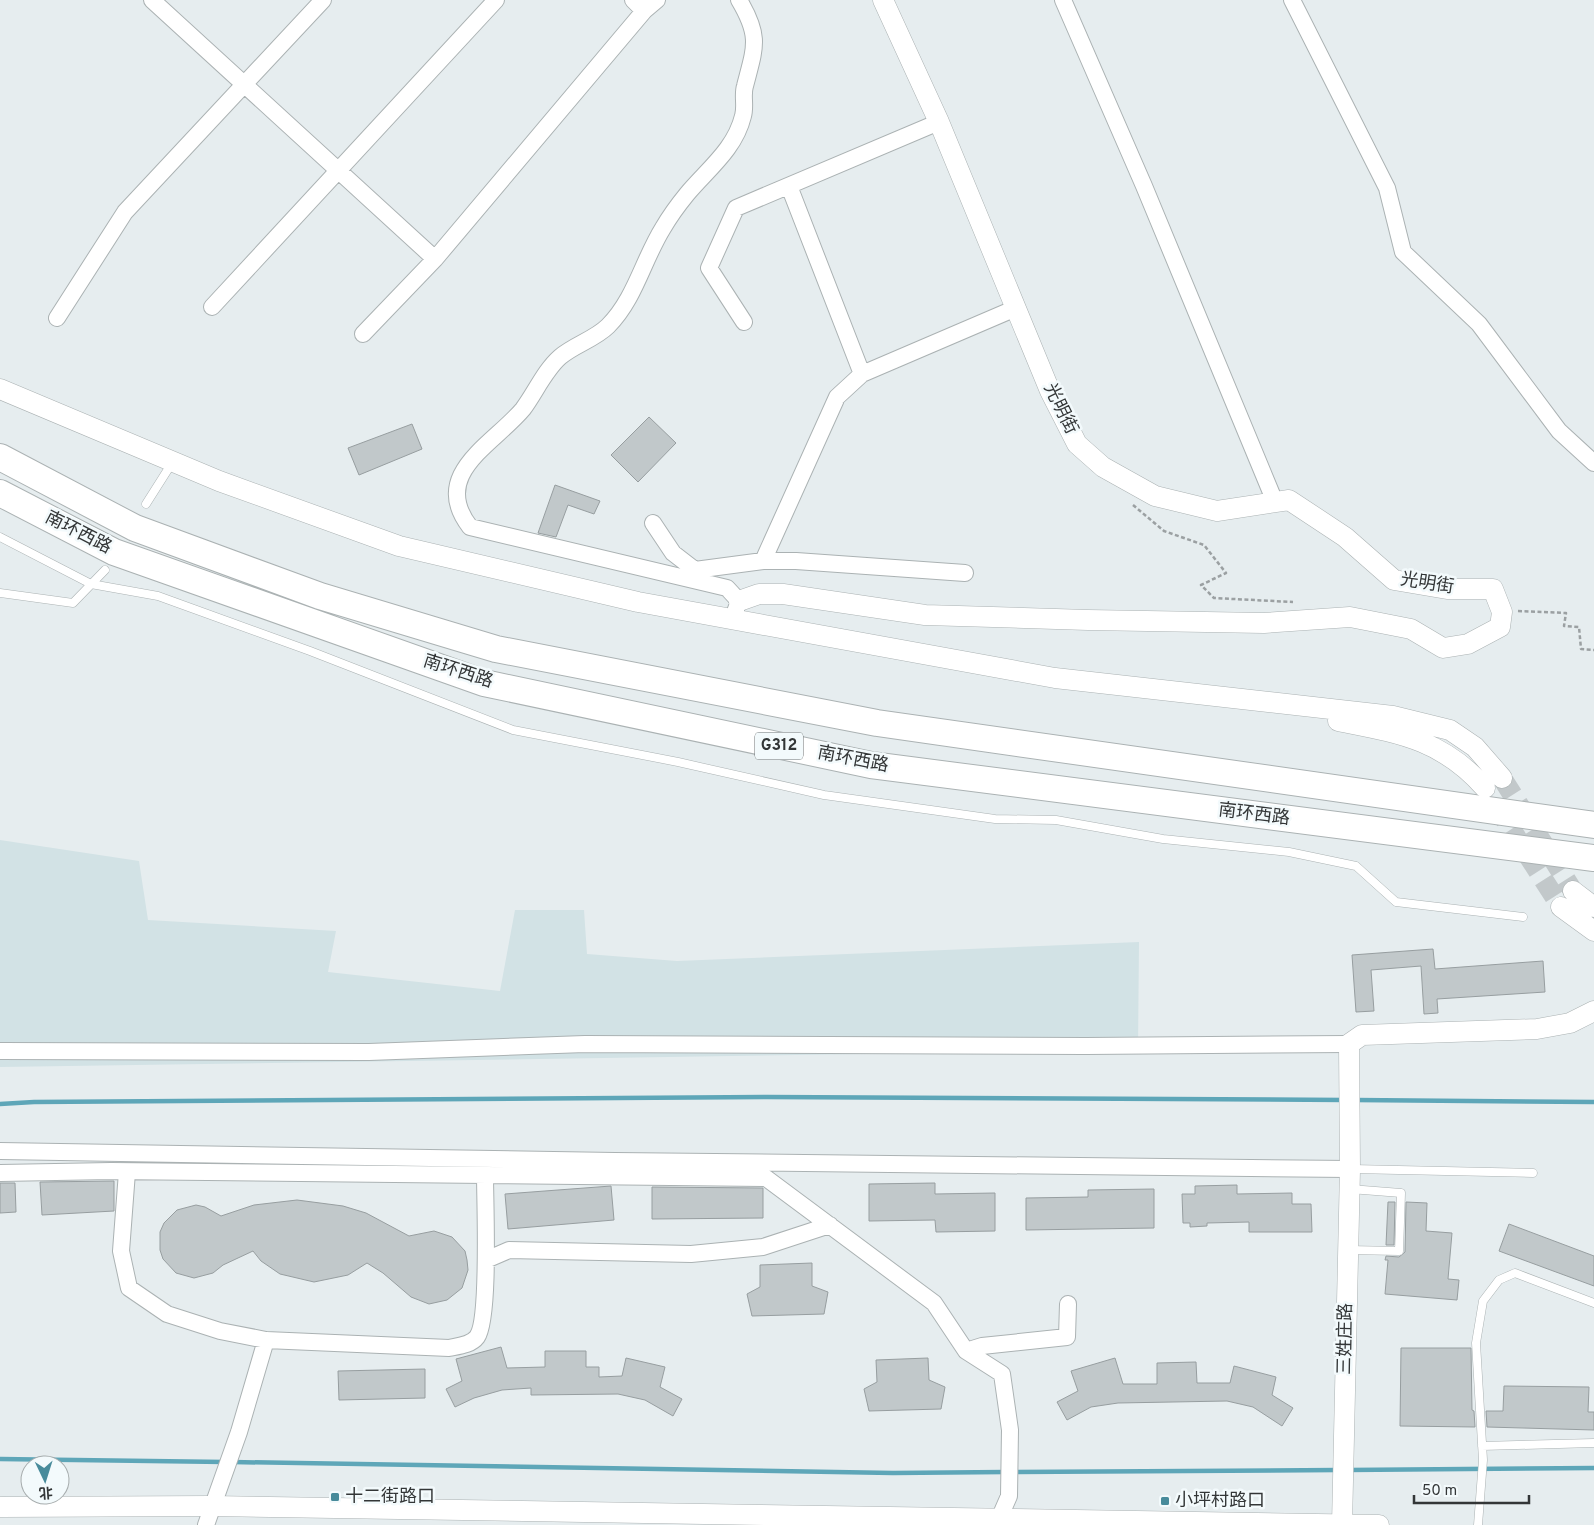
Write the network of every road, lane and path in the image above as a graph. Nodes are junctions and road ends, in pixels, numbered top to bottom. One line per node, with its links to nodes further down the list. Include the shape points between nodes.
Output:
1 (152, 0): 10 (street)
2 (323, 0): 10 (street)
3 (496, 0): 12 (street)
4 (657, 0): 9 (street)
5 (739, 0): 34 (street, via 748,16 756,47 744,88 744,115 734,140 674,211 651,248 634,289 608,327 560,357 522,410 466,465 457,489 458,506 470,527)
6 (883, 0): 11 (street, 光明街)
7 (1063, 0): 26 (street)
8 (1292, 0): 24 (street, via 1387,188 1403,252 1479,324 1559,431)
9 (638, 5): 14 (street)
10 (245, 86): 12 (street); 17 (street, via 125,212)
11 (939, 122): 13 (street); 16 (street, 光明街)
12 (338, 171): 14 (street); 15 (street)
13 (789, 186): 18 (street, via 736,208 709,268); 20 (street)
14 (435, 259): 19 (street)
15 (212, 307)
16 (1016, 308): 20 (street); 26 (street, 光明街, via 1050,392 1077,444 1103,467 1155,496 1217,511)
17 (57, 318)
18 (744, 322)
19 (363, 334)
20 (862, 374): 31 (street, via 837,397)
21 (0, 389): 23 (street)
22 (0, 458): 42 (highway, 南环西路 / G312, via 135,528 320,596 496,649 877,723)
23 (174, 462): 27 (lane); 37 (street, via 399,546 638,602)
24 (1594, 463)
25 (0, 493): 43 (highway, 南环西路 / G312, via 114,552 484,683 871,765)
26 (1275, 502): 38 (street, 光明街, via 1289,500 1345,537 1394,580 1447,589 1493,589)
27 (146, 504)
28 (1132, 504): 39 (path, via 1164,531 1204,545 1226,573 1201,585 1214,598 1300,602)
29 (654, 523): 34 (street, via 673,553)
30 (0, 537): 35 (lane)
31 (762, 561): 33 (street); 34 (street)
32 (105, 570): 35 (lane)
33 (965, 573)
34 (694, 575): 37 (street, via 726,588)
35 (91, 584): 36 (lane, via 72,603); 47 (lane, via 158,596 513,730 824,795 995,818 1056,820 1163,839 1289,852 1356,866 1396,902)
36 (0, 593)
37 (736, 610): 39 (street, via 759,594 783,594 925,615 1264,623); 41 (street, via 1055,678 1393,716 1450,730 1475,747)
38 (1502, 612): 39 (street, via 1500,627 1468,644 1443,648 1411,629 1350,616); 40 (path, via 1566,613 1564,626 1579,627 1582,649)
39 (1304, 620)
40 (1594, 650)
41 (1493, 783)
42 (1594, 826)
43 (1594, 858)
44 (1573, 891): 46 (street)
45 (1561, 907): 48 (street)
46 (1594, 908)
47 (1523, 917)
48 (1594, 931)
49 (1594, 1011): 50 (street, via 1570,1023 1537,1029 1362,1035)
50 (1349, 1051): 51 (street, via 1096,1046 584,1044 369,1052); 53 (street, 三姓庄路)
51 (0, 1052)
52 (0, 1151): 53 (street, via 595,1161)
53 (1349, 1161): 56 (lane); 58 (street, 三姓庄路)
54 (127, 1172): 55 (street); 57 (street); 64 (street, via 121,1251 129,1288 167,1314 220,1331)
55 (0, 1173)
56 (1533, 1173)
57 (485, 1175): 59 (street, via 766,1178); 61 (street)
58 (1350, 1189): 60 (street, 三姓庄路); 60 (lane, via 1401,1193 1399,1251)
59 (830, 1225): 61 (street, via 763,1247 691,1254 509,1250); 65 (street, via 934,1303)
60 (1348, 1250): 71 (street, 三姓庄路)
61 (486, 1260): 64 (street, via 482,1326 476,1338 465,1345 449,1348)
62 (1594, 1303): 67 (lane, via 1515,1273 1499,1280 1484,1301 1476,1343)
63 (1068, 1304): 65 (street, via 1067,1337 982,1346)
64 (266, 1340): 69 (street, via 239,1432)
65 (966, 1351): 70 (street, via 1002,1374 1010,1430 1010,1456 1009,1496)
66 (1594, 1443): 67 (lane)
67 (1482, 1446): 73 (lane)
68 (0, 1507): 69 (street)
69 (212, 1507): 70 (street)
70 (999, 1522): 71 (street)
71 (1342, 1525): 72 (street)
72 (1379, 1525)
73 (1478, 1525)

